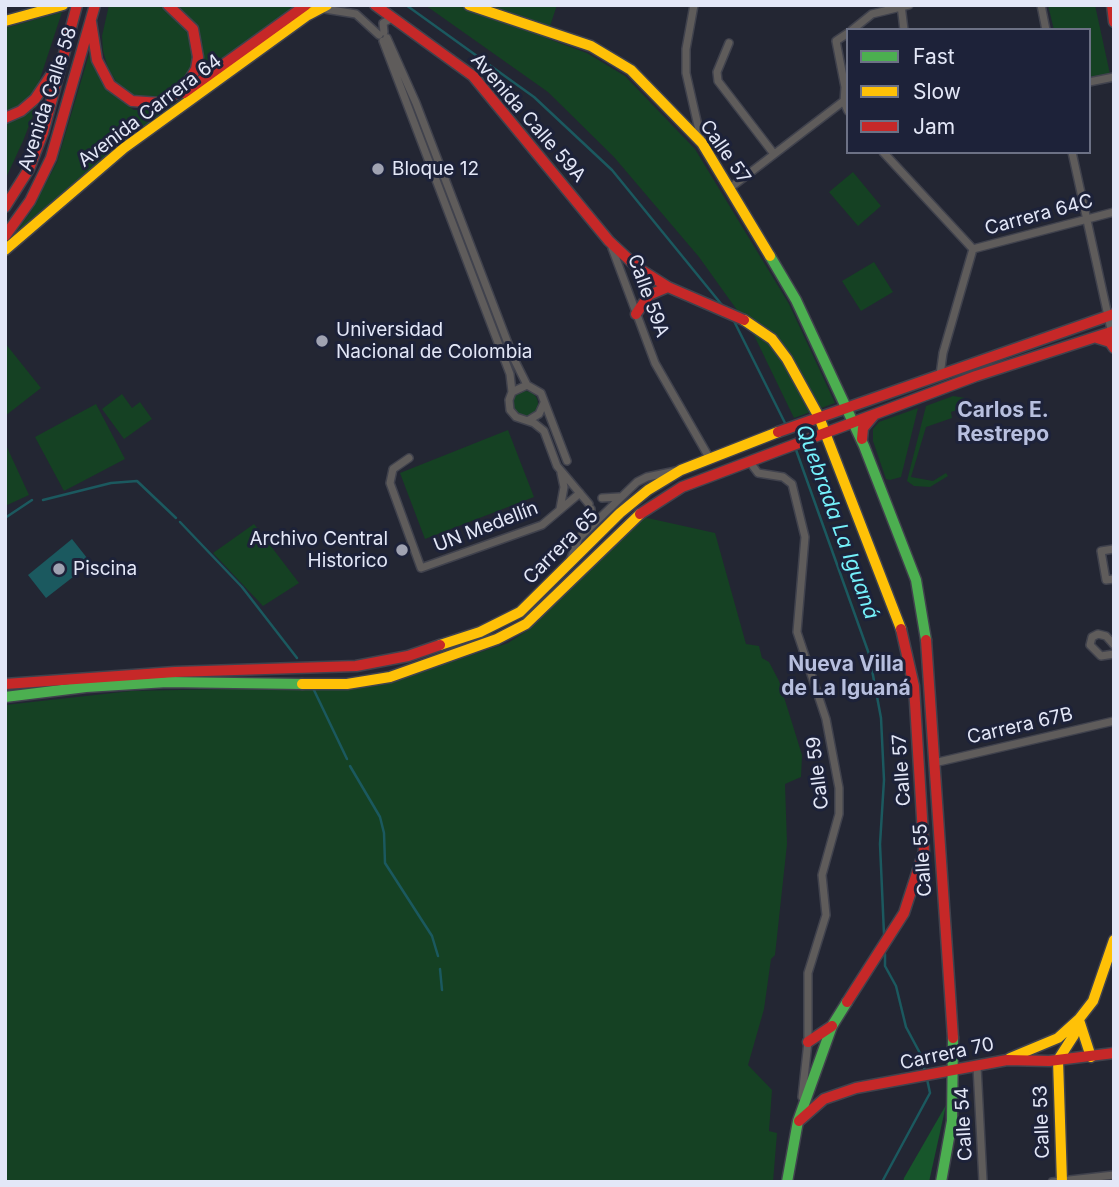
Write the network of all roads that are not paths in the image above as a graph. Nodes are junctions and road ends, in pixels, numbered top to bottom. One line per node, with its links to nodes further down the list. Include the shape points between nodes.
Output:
1 (63, 5): 15 (main road)
2 (76, 5): 24 (main road, Avenida Calle 58)
3 (95, 5): 17 (main road, Avenida Calle 58)
4 (168, 5): 28 (main road, via 188,22 199,50 189,81)
5 (321, 5): 13 (main road, Avenida Carrera 64)
6 (327, 5): 13 (main road)
7 (375, 5): 14 (main road, Avenida Calle 59A)
8 (469, 5): 31 (main road, Calle 57, via 591,46 631,70)
9 (694, 5): 31 (street, via 686,73)
10 (1041, 5): 20 (street)
11 (1112, 5): 16 (main road)
12 (903, 6): 18 (street, via 872,14); 19 (street)
13 (307, 10): 22 (street, via 345,10 362,17); 28 (main road); 42 (main road, Avenida Carrera 64, via 124,148)
14 (397, 19): 22 (street, via 384,21); 40 (main road, Avenida Calle 59A, via 473,76)
15 (5, 21)
16 (1114, 22)
17 (90, 23): 28 (main road, via 97,60 115,90 139,103); 39 (main road, Avenida Calle 58, via 47,168)
18 (854, 28)
19 (904, 28)
20 (1046, 28)
21 (846, 34): 27 (street, via 836,41)
22 (383, 37): 51 (street, via 416,103); 52 (street, via 501,348)
23 (729, 43): 32 (street, via 717,72 718,82)
24 (62, 59): 30 (main road, via 35,99); 36 (main road, Avenida Calle 58, via 38,147)
25 (1114, 77): 26 (street)
26 (1091, 82)
27 (845, 100): 29 (street); 32 (street)
28 (166, 101)
29 (846, 104)
30 (5, 118)
31 (702, 143): 35 (main road, Calle 57)
32 (775, 154): 35 (street)
33 (885, 154): 41 (street)
34 (1072, 154): 38 (street)
35 (730, 188): 54 (main road, Calle 57, via 796,300)
36 (5, 207)
37 (1114, 212): 38 (street, Carrera 64C)
38 (1085, 218): 41 (street, Carrera 64C); 46 (street)
39 (5, 236)
40 (609, 241): 43 (main road, Calle 59A); 45 (street, Calle 59A)
41 (973, 249): 50 (street)
42 (5, 250)
43 (668, 287): 44 (main road, Calle 59A); 45 (main road, via 649,295)
44 (700, 300): 56 (main road, Calle 57, via 750,322 772,339)
45 (636, 314): 63 (street, Calle 59A, via 659,371)
46 (1111, 315): 47 (street); 50 (main road, Carrera 65)
47 (1112, 331): 48 (main road, Carrera 65); 49 (street)
48 (1093, 338): 49 (main road); 55 (main road, Carrera 65)
49 (1114, 345)
50 (940, 375): 54 (main road, Carrera 65)
51 (527, 385): 52 (street); 53 (street, via 538,390)
52 (512, 392): 57 (street, via 510,410)
53 (544, 403): 57 (street, via 539,414); 65 (street)
54 (847, 407): 56 (main road, Carrera 65); 58 (main road, Calle 57)
55 (874, 415): 58 (main road, Carrera 65); 60 (main road, via 863,428)
56 (819, 417): 59 (main road, Calle 57); 61 (main road, Carrera 65)
57 (529, 420): 67 (street, via 544,431)
58 (854, 422): 59 (main road, Carrera 65); 60 (main road, Calle 55)
59 (825, 432): 64 (main road, Carrera 65); 83 (main road, Calle 57, via 907,648 914,686)
60 (864, 446): 82 (main road, Calle 55, via 923,607)
61 (739, 447): 63 (main road, Carrera 65); 68 (main road, via 712,462)
62 (409, 458): 72 (street, UN Medellín, via 393,468 390,483 421,568 542,525)
63 (710, 459): 66 (main road, Carrera 65)
64 (751, 460): 68 (main road, Carrera 65); 88 (street, Calle 59, via 758,473 783,477 793,487 805,537 797,632 827,719 839,788 839,814 822,875 826,915 808,973)
65 (567, 461)
66 (681, 470): 70 (street, via 647,477); 75 (main road, Carrera 65, via 634,501)
67 (561, 471): 69 (street); 72 (street, UN Medellín)
68 (715, 473): 80 (main road, Carrera 65, via 643,511 526,624 486,644 401,674 347,684 167,682)
69 (580, 493): 72 (street); 73 (street, via 590,506)
70 (620, 497): 71 (street); 73 (street)
71 (602, 498)
72 (560, 510)
73 (591, 526): 75 (street, via 573,547)
74 (1114, 548): 76 (street, via 1101,551 1106,580)
75 (569, 564): 79 (main road, Carrera 65, via 530,604 502,624 376,664)
76 (1114, 579)
77 (1114, 645): 78 (street, via 1098,634 1090,645 1101,656)
78 (1114, 654)
79 (5, 684)
80 (5, 697)
81 (1114, 721): 82 (street, Carrera 67B)
82 (934, 762): 84 (main road, Calle 55)
83 (924, 851): 84 (main road); 87 (main road, Calle 57, via 894,932)
84 (940, 851): 94 (main road, Calle 55)
85 (1114, 940): 86 (main road, via 1093,1001)
86 (1079, 1019): 90 (main road); 91 (main road, via 1058,1038); 92 (main road)
87 (832, 1026): 88 (main road); 95 (main road, Calle 57)
88 (808, 1042): 95 (street, Calle 59)
89 (1114, 1053): 90 (main road, Carrera 70)
90 (1091, 1056): 92 (main road, Carrera 70)
91 (1007, 1059): 92 (main road, Carrera 70); 93 (main road, Carrera 70)
92 (1058, 1060): 97 (main road, Calle 53)
93 (977, 1066): 94 (main road, Carrera 70); 100 (street, Calle 54)
94 (954, 1071): 95 (main road, Carrera 70, via 832,1096); 99 (main road, Calle 55, via 951,1128)
95 (800, 1116): 98 (main road, Calle 57)
96 (1114, 1175): 97 (street)
97 (1059, 1181)
98 (788, 1182)
99 (941, 1182)
100 (983, 1182)

